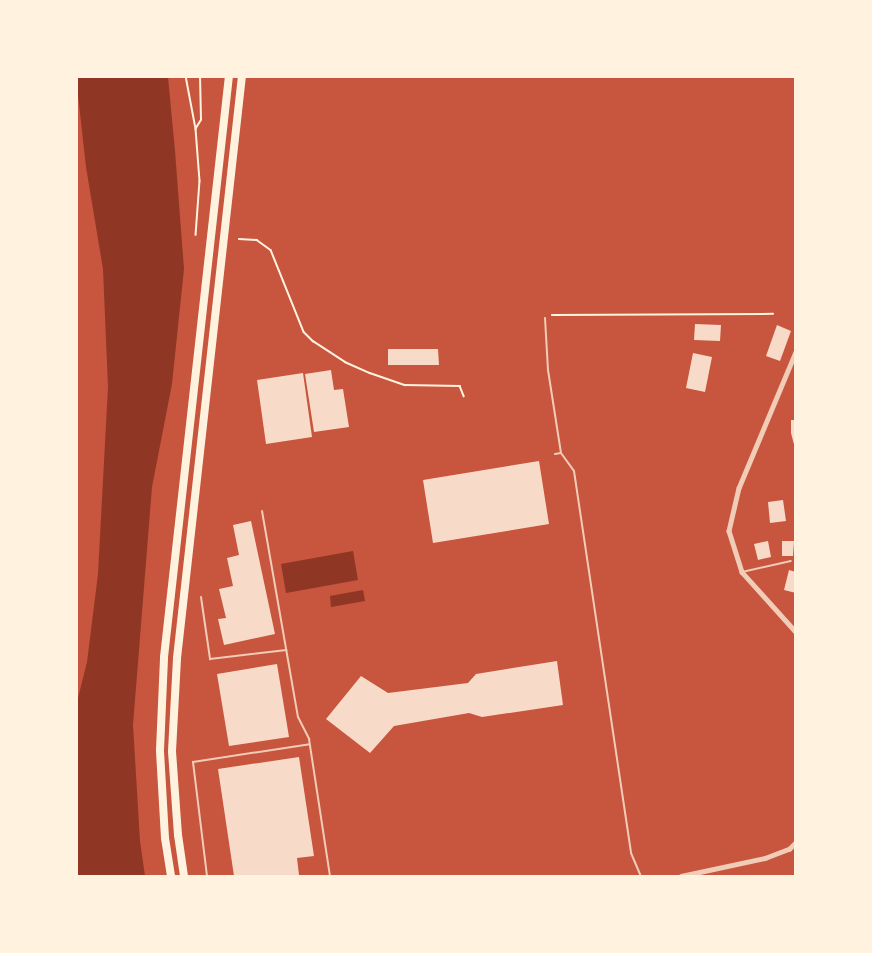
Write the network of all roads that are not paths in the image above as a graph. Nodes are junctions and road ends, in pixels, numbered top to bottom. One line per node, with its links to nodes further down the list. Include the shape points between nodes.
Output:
1 (229, 76): 15 (highway, via 164,657 160,750)
2 (242, 76): 16 (highway, via 177,658 172,751)
3 (545, 318): 5 (lane, via 548,370)
4 (795, 352): 9 (street, via 739,488 729,531)
5 (561, 453): 6 (lane); 19 (lane, via 574,471 632,853)
6 (555, 454)
7 (262, 512): 12 (lane)
8 (791, 561): 9 (lane)
9 (742, 572): 11 (street)
10 (201, 597): 12 (lane, via 210,659)
11 (795, 632)
12 (286, 650): 13 (lane, via 298,717)
13 (310, 744): 17 (lane, via 193,762); 18 (lane)
14 (795, 842): 20 (street, via 789,849 765,858)
15 (171, 876)
16 (184, 876)
17 (207, 876)
18 (330, 876)
19 (641, 876)
20 (681, 876)

